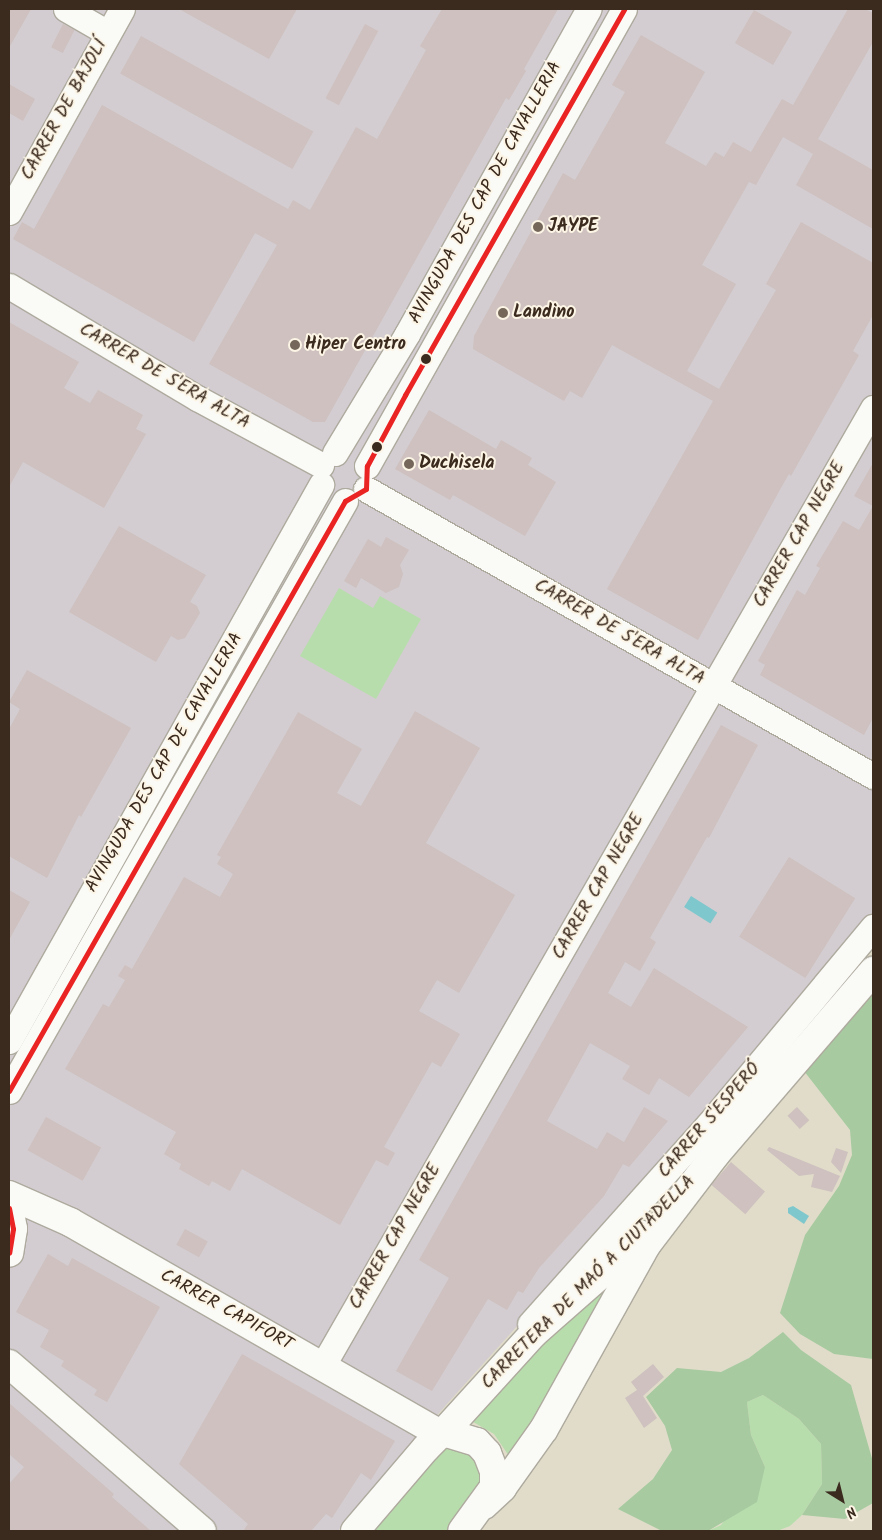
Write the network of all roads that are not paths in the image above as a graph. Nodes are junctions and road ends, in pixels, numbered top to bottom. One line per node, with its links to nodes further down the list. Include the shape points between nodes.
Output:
1 (66, 9): 5 (street)
2 (122, 9): 5 (street, CARRER DE BAJOLÍ)
3 (590, 9): 9 (street, AVINGUDA DES CAP DE CAVALLERIA, via 407,334)
4 (624, 9): 10 (street, AVINGUDA DES CAP DE CAVALLERIA)
5 (108, 33): 6 (street, CARRER DE BAJOLÍ)
6 (9, 212)
7 (9, 286): 9 (street, CARRER DE S'ERA ALTA, via 197,398)
8 (873, 408): 11 (street, CARRER CAP NEGRE)
9 (326, 468): 10 (street, via 331,498); 10 (street, via 357,455); 15 (street, AVINGUDA DES CAP DE CAVALLERIA)
10 (359, 485): 11 (street, CARRER DE S'ERA ALTA); 16 (street, AVINGUDA DES CAP DE CAVALLERIA)
11 (714, 687): 12 (street, CARRER DE S'ERA ALTA); 22 (street, CARRER CAP NEGRE)
12 (873, 776)
13 (873, 927): 23 (street, CARRER S'ESPERÓ, via 708,1125 520,1336)
14 (873, 971): 17 (main road, CARRETERA DE MAÓ A CIUTADELLA)
15 (9, 1041)
16 (9, 1092)
17 (716, 1155): 23 (main road, CARRETERA DE MAÓ A CIUTADELLA, via 600,1275 533,1334); 25 (main road, CARRETERA DE MAÓ A CIUTADELLA, via 647,1244 544,1429)
18 (9, 1195): 22 (main road, CARRER CAPIFORT, via 70,1222)
19 (9, 1208): 20 (main road, via 13,1228)
20 (9, 1253)
21 (9, 1364): 26 (main road)
22 (323, 1365): 24 (main road, CARRER CAPIFORT)
23 (488, 1382): 24 (main road, CARRETERA DE MAÓ A CIUTADELLA)
24 (442, 1434): 25 (main road, via 460,1434 477,1442 487,1453 495,1480); 27 (main road, CARRETERA DE MAÓ A CIUTADELLA)
25 (484, 1518): 28 (main road)
26 (197, 1529)
27 (355, 1531)
28 (462, 1531)

